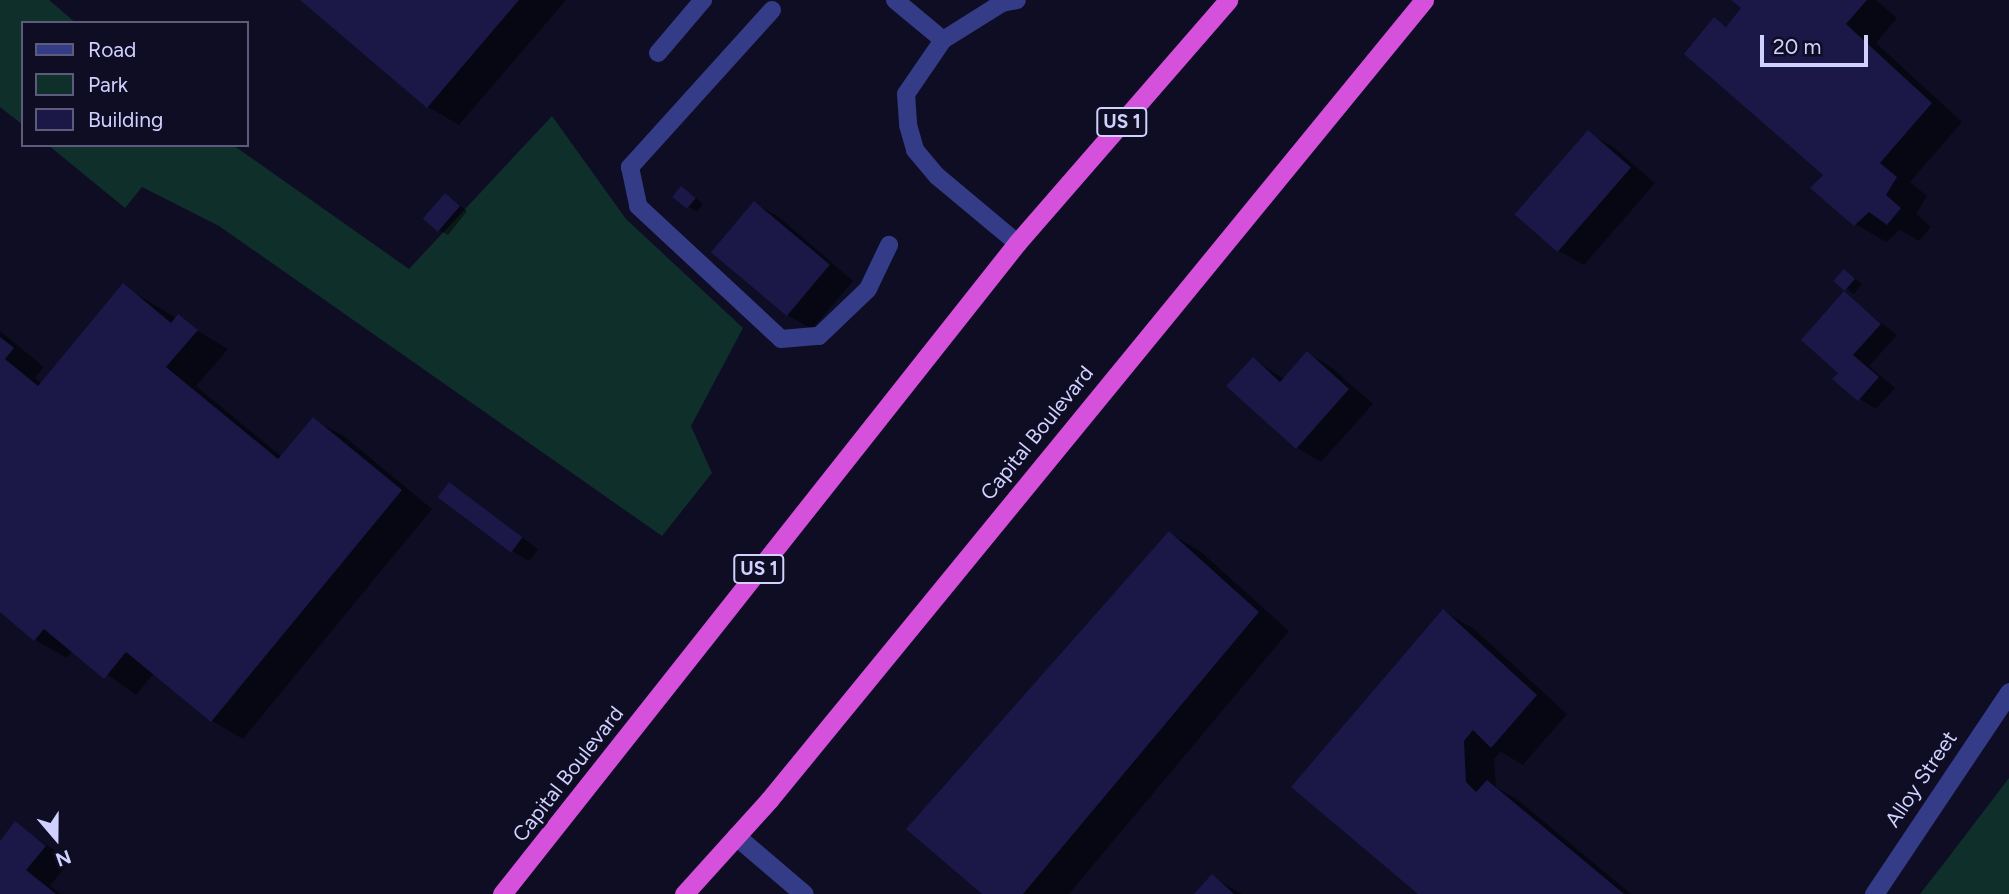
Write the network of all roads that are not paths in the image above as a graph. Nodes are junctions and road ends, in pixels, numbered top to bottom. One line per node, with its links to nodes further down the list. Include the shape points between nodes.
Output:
1 (703, 0): 8 (lane)
2 (895, 0): 7 (lane)
3 (1017, 0): 7 (lane, via 1002,3)
4 (1228, 0): 9 (highway, Capital Boulevard / US 1)
5 (1424, 0): 12 (highway, Capital Boulevard)
6 (772, 10): 10 (lane, via 630,167 638,206 781,339 819,336 868,289)
7 (943, 40): 9 (lane, via 906,94 915,150 946,184)
8 (658, 53)
9 (1017, 243): 13 (highway, Capital Boulevard / US 1)
10 (889, 245)
11 (2009, 692): 16 (street, Alloy Street)
12 (736, 835): 14 (highway, Capital Boulevard); 15 (street)
13 (502, 894)
14 (684, 894)
15 (804, 894)
16 (1874, 894)

